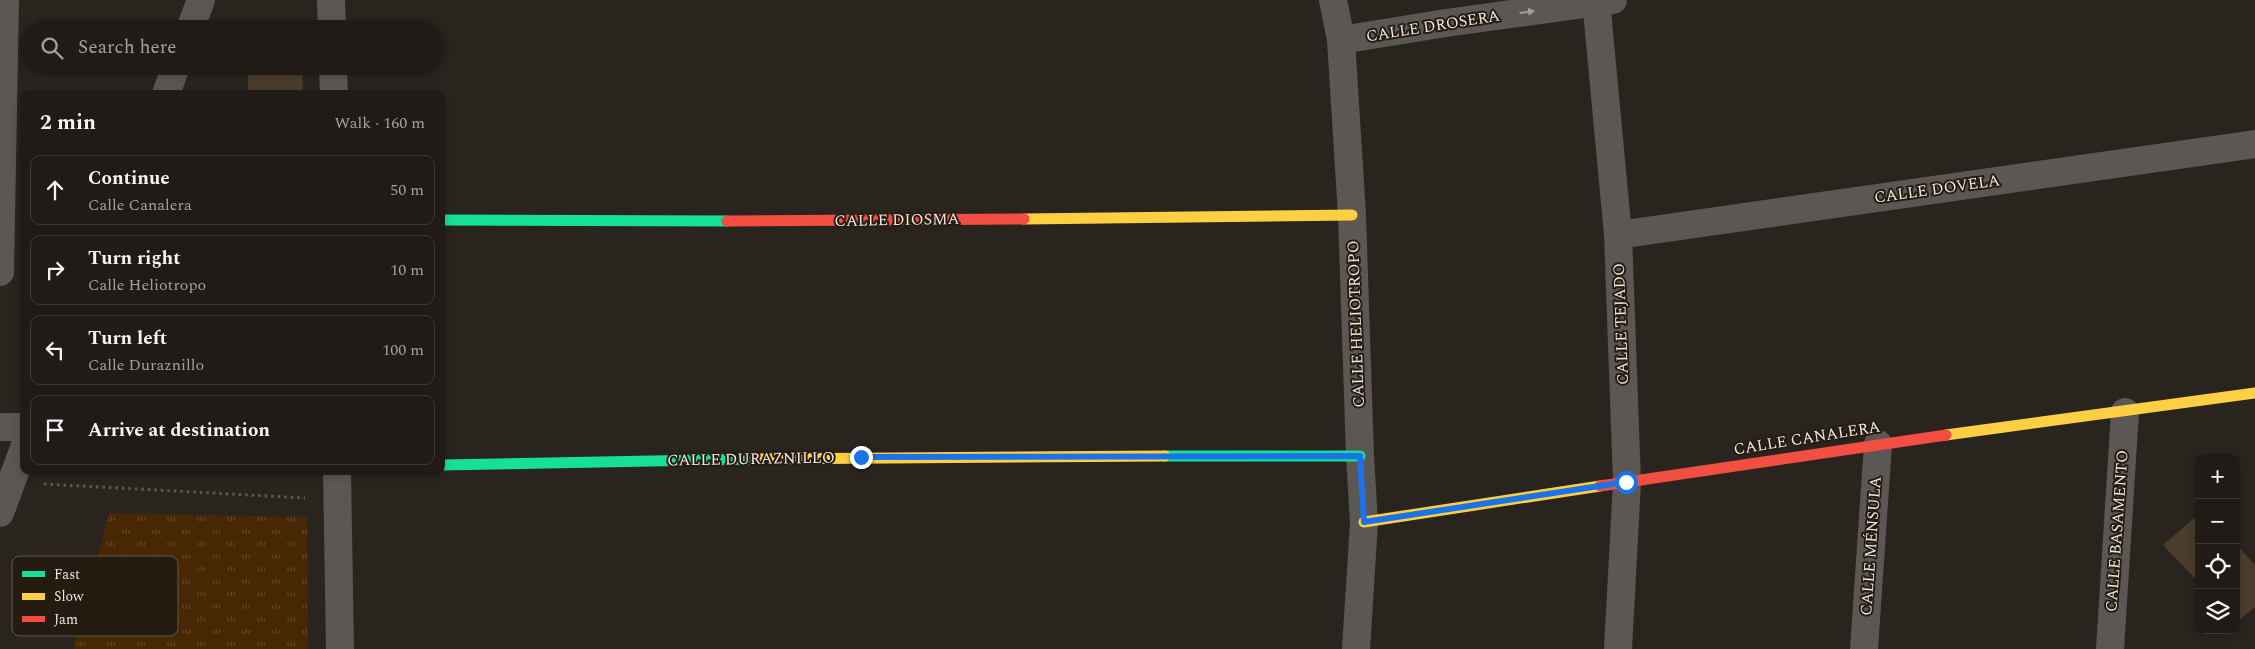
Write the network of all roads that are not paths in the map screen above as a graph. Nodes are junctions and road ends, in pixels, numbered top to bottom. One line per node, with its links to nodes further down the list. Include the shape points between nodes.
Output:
1 (5, 0): 14 (street)
2 (201, 0): 6 (street)
3 (332, 0): 7 (street)
4 (1333, 0): 8 (street, CALLE HELIOTROPO)
5 (1602, 1): 8 (street, CALLE DROSERA, one-way to 5); 17 (street, CALLE TEJADO)
6 (193, 20)
7 (332, 20)
8 (1341, 40): 15 (street, CALLE HELIOTROPO)
9 (173, 75): 11 (street)
10 (333, 75): 12 (street)
11 (167, 90)
12 (334, 90)
13 (2255, 144): 17 (street, CALLE DOVELA)
14 (9, 185): 18 (street)
15 (1352, 215): 16 (street, CALLE DIOSMA, via 851,221); 24 (street, CALLE HELIOTROPO)
16 (445, 220)
17 (1618, 235): 28 (street, CALLE TEJADO)
18 (0, 272)
19 (2255, 393): 20 (street, CALLE CANALERA)
20 (2125, 412): 23 (street, CALLE CANALERA); 35 (street, CALLE BASAMENTO)
21 (0, 427): 22 (street)
22 (20, 427)
23 (1878, 444): 28 (street, CALLE CANALERA); 34 (street, CALLE MÉNSULA)
24 (1360, 456): 26 (street, CALLE DURAZNILLO, via 861,457); 30 (street, CALLE HELIOTROPO)
25 (20, 458): 29 (street)
26 (445, 465)
27 (337, 475): 31 (street)
28 (1626, 482): 30 (street, CALLE CANALERA); 33 (street, CALLE TEJADO)
29 (0, 513)
30 (1364, 522): 32 (street, CALLE HELIOTROPO)
31 (340, 649)
32 (1356, 649)
33 (1618, 649)
34 (1864, 649)
35 (2110, 649)

